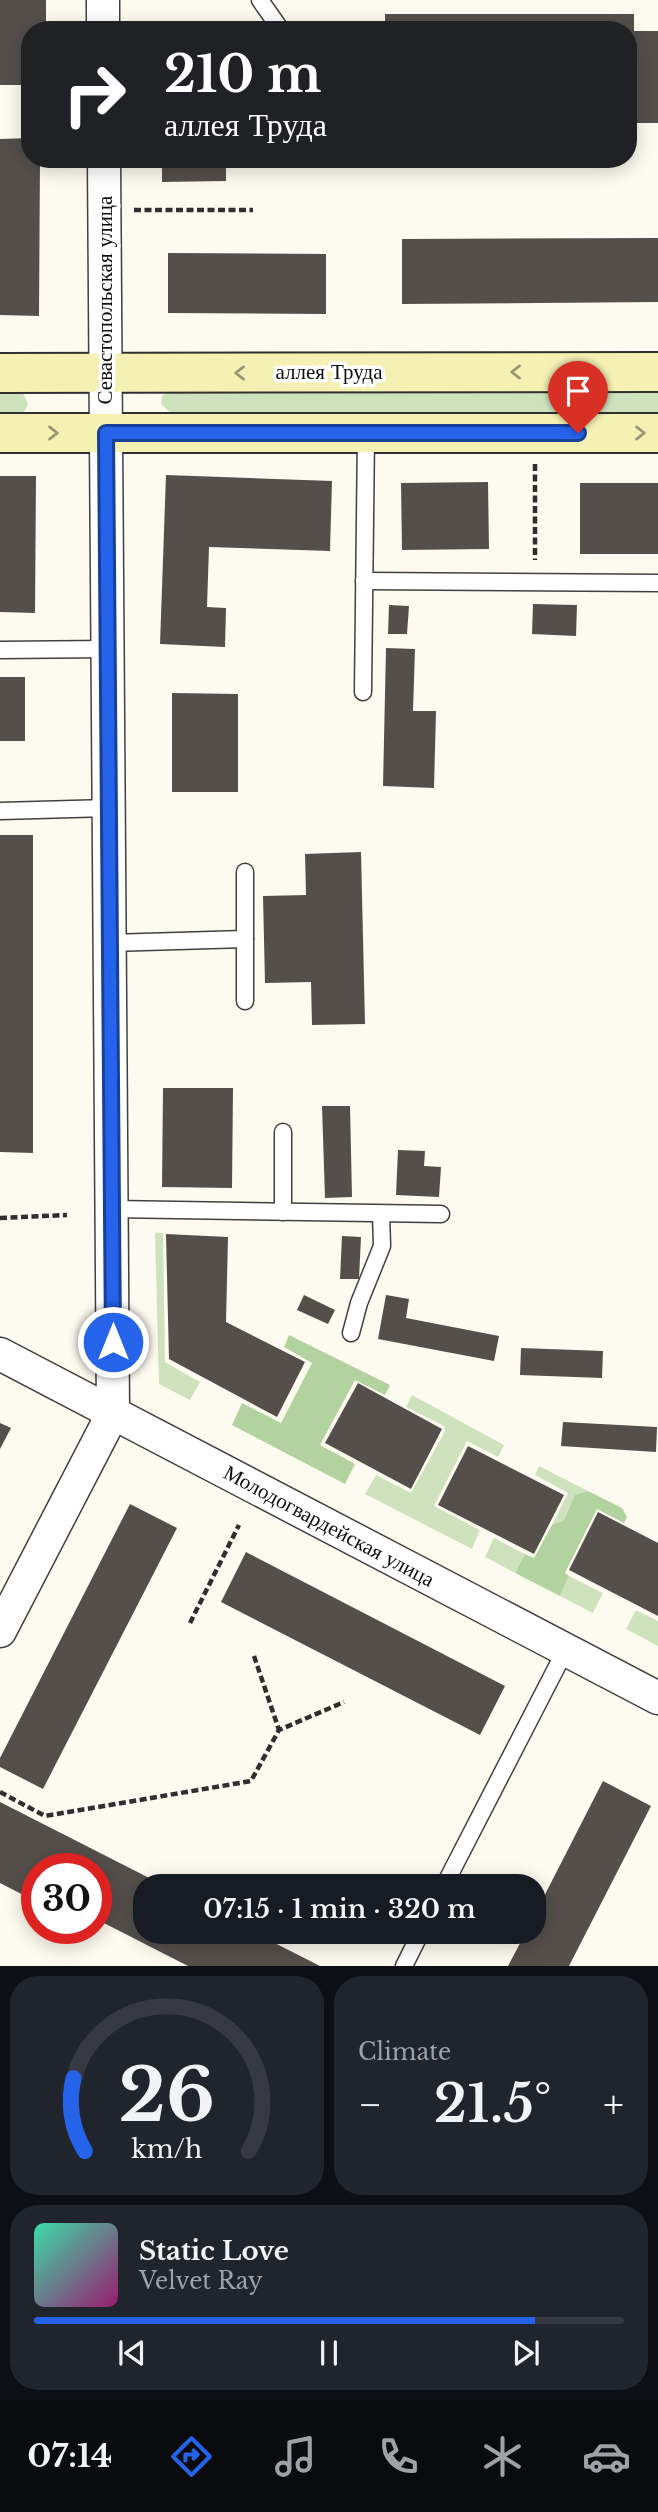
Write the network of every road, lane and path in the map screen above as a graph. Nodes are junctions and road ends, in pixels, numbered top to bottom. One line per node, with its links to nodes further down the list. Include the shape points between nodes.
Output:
1 (103, 0): 3 (street)
2 (260, 0): 4 (lane)
3 (103, 21)
4 (275, 21)
5 (104, 168): 6 (street, Севастопольская улица)
6 (105, 210): 7 (path); 10 (street, Севастопольская улица)
7 (253, 210)
8 (658, 372): 10 (main road, аллея Труда, one-way to 10)
9 (0, 373): 10 (main road, аллея Труда)
10 (106, 373): 12 (street, Севастопольская улица)
11 (0, 433): 12 (main road, one-way to 12)
12 (106, 433): 13 (main road); 19 (street, Севастопольская улица)
13 (366, 433): 14 (main road, one-way to 14); 16 (lane)
14 (658, 433)
15 (535, 463): 17 (path)
16 (364, 581): 17 (lane); 21 (lane)
17 (535, 582): 18 (lane)
18 (658, 583)
19 (108, 649): 20 (lane); 22 (street, Севастопольская улица)
20 (0, 650)
21 (363, 692)
22 (109, 808): 23 (lane); 26 (street, Севастопольская улица)
23 (0, 811)
24 (245, 872): 25 (lane)
25 (245, 939): 26 (lane); 27 (lane)
26 (110, 943): 29 (street, Севастопольская улица)
27 (245, 1001)
28 (283, 1132): 30 (lane)
29 (112, 1209): 30 (lane); 37 (street, Севастопольская улица)
30 (282, 1212): 31 (lane)
31 (381, 1214): 32 (lane); 35 (lane, via 382,1246)
32 (441, 1214)
33 (67, 1215): 34 (path)
34 (0, 1217)
35 (351, 1334)
36 (0, 1354): 37 (street, Молодогвардейская улица)
37 (113, 1413): 40 (street, Севастопольская улица); 41 (street, Молодогвардейская улица)
38 (239, 1525): 39 (path)
39 (190, 1623)
40 (0, 1630)
41 (566, 1650): 43 (street, Молодогвардейская улица); 47 (lane)
42 (254, 1656): 45 (path)
43 (658, 1698)
44 (344, 1702): 45 (path)
45 (279, 1730): 46 (path, via 251,1781 45,1816)
46 (0, 1793)
47 (450, 1874)
48 (415, 1944): 49 (lane)
49 (404, 1966)

